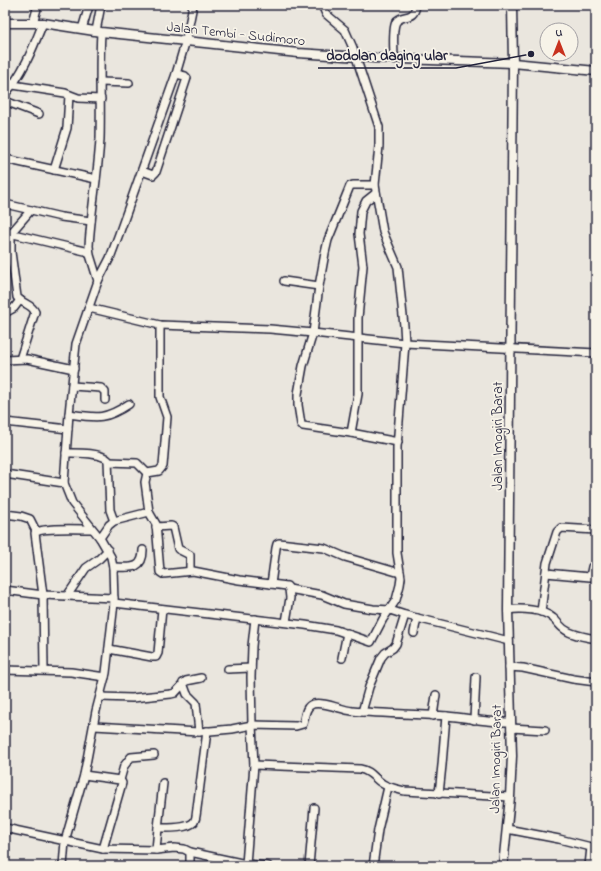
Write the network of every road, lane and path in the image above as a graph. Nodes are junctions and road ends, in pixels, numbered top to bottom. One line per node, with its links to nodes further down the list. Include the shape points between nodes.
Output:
1 (38, 5): 9 (street)
2 (101, 5): 12 (street)
3 (193, 5): 13 (street)
4 (322, 5): 14 (street, via 326,14 345,30)
5 (416, 5): 15 (street, via 411,16 400,19 395,24)
6 (512, 5): 16 (main road, Jalan Imogiri Barat)
7 (89, 6): 11 (street)
8 (5, 23): 9 (main road, Jalan Tembi - Sudimoro)
9 (34, 23): 10 (main road, Jalan Tembi - Sudimoro)
10 (43, 23): 11 (main road, Jalan Tembi - Sudimoro); 21 (street, via 30,56)
11 (82, 29): 12 (main road, Jalan Tembi - Sudimoro)
12 (99, 32): 13 (main road, Jalan Tembi - Sudimoro); 19 (street)
13 (186, 40): 14 (main road, Jalan Tembi - Sudimoro); 18 (street)
14 (356, 57): 15 (main road, Jalan Tembi - Sudimoro); 31 (street, via 380,131)
15 (394, 58): 16 (main road, Jalan Tembi - Sudimoro)
16 (513, 63): 17 (main road, Jalan Tembi - Sudimoro); 47 (main road, Jalan Imogiri Barat)
17 (596, 71)
18 (176, 74): 29 (street); 29 (street, via 187,78 156,172 153,175)
19 (100, 82): 20 (street); 24 (street)
20 (129, 83)
21 (13, 85): 22 (street); 23 (street)
22 (5, 94)
23 (70, 95): 24 (street); 28 (street, via 67,128)
24 (101, 100): 30 (street)
25 (5, 101): 26 (street)
26 (39, 114)
27 (5, 159): 28 (street)
28 (54, 170): 30 (street)
29 (142, 171): 38 (street, via 114,248)
30 (96, 179): 34 (street)
31 (376, 189): 39 (street, via 353,185 349,188 328,240); 45 (street, via 361,211 359,234 363,266); 46 (street, via 383,232 399,270)
32 (5, 204): 33 (street)
33 (31, 210): 34 (street); 35 (street)
34 (92, 221): 36 (street)
35 (8, 233): 36 (street); 40 (street, via 17,297)
36 (89, 252): 38 (street)
37 (284, 281): 39 (street)
38 (98, 282): 41 (street)
39 (319, 286): 44 (street)
40 (20, 300): 42 (street, via 14,308); 49 (street, via 32,307 35,312)
41 (89, 308): 43 (street); 51 (street, via 78,339)
42 (5, 313)
43 (160, 325): 44 (street); 62 (street, via 160,397 167,415 166,435 162,468)
44 (313, 333): 45 (street); 58 (street, via 298,394 301,424)
45 (358, 338): 46 (street); 58 (street, via 358,394)
46 (405, 343): 47 (street); 59 (street)
47 (515, 349): 48 (street); 88 (main road, Jalan Imogiri Barat)
48 (596, 353)
49 (20, 359): 50 (street); 51 (street)
50 (5, 360)
51 (74, 369): 52 (street)
52 (72, 386): 53 (street, via 101,388 105,392); 55 (street)
53 (105, 400)
54 (129, 404): 55 (street, via 117,412 102,417)
55 (69, 414): 57 (street)
56 (5, 422): 57 (street)
57 (68, 429): 60 (street)
58 (351, 433): 59 (street)
59 (398, 442): 78 (street, via 397,553)
60 (66, 453): 61 (street, via 99,456); 64 (street)
61 (109, 462): 62 (street, via 137,464); 67 (street, via 110,510)
62 (147, 473): 65 (street, via 145,482)
63 (5, 474): 64 (street)
64 (64, 483): 69 (street, via 72,503)
65 (148, 512): 67 (street); 68 (street)
66 (5, 514): 71 (street, via 30,519)
67 (114, 521): 72 (street)
68 (156, 527): 77 (street, via 174,527 178,549 190,555); 77 (street, via 160,573)
69 (92, 529): 71 (street); 72 (street)
70 (596, 530): 79 (street, via 558,530)
71 (36, 531): 84 (street)
72 (100, 538): 73 (street)
73 (108, 550): 75 (street); 85 (street, via 86,568)
74 (143, 550): 75 (street, via 138,566)
75 (113, 567): 86 (street)
76 (592, 567): 80 (street)
77 (190, 571): 81 (street)
78 (400, 573): 81 (street, via 324,548 279,543); 89 (street, via 400,590)
79 (546, 573): 80 (street); 90 (street)
80 (593, 578)
81 (271, 584): 82 (street)
82 (289, 589): 89 (street, via 322,595 352,606); 94 (street)
83 (5, 590): 84 (street)
84 (43, 595): 85 (street); 105 (street)
85 (67, 596): 86 (street)
86 (114, 600): 87 (street); 99 (street)
87 (162, 609): 93 (street); 99 (street, via 156,657)
88 (510, 609): 90 (street); 98 (main road, Jalan Imogiri Barat)
89 (390, 610): 91 (street); 95 (street, via 371,642)
90 (541, 612): 97 (street, via 552,617 558,625 570,632)
91 (405, 615): 92 (street); 113 (street, via 396,644 381,658 368,687)
92 (416, 618): 96 (street); 98 (street)
93 (255, 619): 94 (street); 102 (street)
94 (286, 622): 95 (street)
95 (347, 633): 100 (street)
96 (414, 633)
97 (596, 639)
98 (509, 641): 101 (main road, Jalan Imogiri Barat)
99 (109, 649): 106 (street)
100 (342, 658)
101 (511, 667): 109 (street); 118 (main road, Jalan Imogiri Barat)
102 (251, 668): 103 (street); 117 (street)
103 (228, 669)
104 (5, 670): 105 (street)
105 (44, 670): 106 (street)
106 (105, 677): 112 (street)
107 (476, 677): 116 (street)
108 (201, 678): 110 (street)
109 (596, 682)
110 (183, 683): 112 (street, via 171,694 132,698); 121 (street, via 187,694 196,704)
111 (436, 695): 114 (street)
112 (100, 696): 119 (street)
113 (362, 712): 114 (street); 117 (street, via 312,704 307,709 301,725)
114 (433, 716): 115 (street)
115 (446, 716): 116 (street); 128 (street)
116 (474, 720): 118 (street)
117 (252, 725): 121 (street); 123 (street)
118 (511, 725): 120 (street); 129 (main road, Jalan Imogiri Barat)
119 (94, 726): 121 (street); 124 (street)
120 (545, 730)
121 (203, 731): 132 (street, via 194,822 176,828)
122 (154, 755): 125 (street, via 131,757 124,766)
123 (254, 765): 127 (street, via 360,769 370,772); 139 (street)
124 (84, 775): 125 (street); 134 (street)
125 (120, 780): 136 (street, via 122,784)
126 (163, 783): 132 (street)
127 (388, 787): 128 (street); 144 (street)
128 (438, 794): 129 (street)
129 (510, 797): 133 (main road, Jalan Imogiri Barat)
130 (314, 808): 143 (street)
131 (5, 828): 134 (street)
132 (158, 828): 137 (street)
133 (507, 830): 135 (street); 145 (main road, Jalan Imogiri Barat)
134 (66, 841): 136 (street); 140 (street)
135 (593, 846): 146 (street)
136 (103, 849): 137 (street)
137 (156, 850): 138 (street, via 174,848)
138 (190, 852): 139 (street); 141 (street)
139 (246, 865): 142 (street)
140 (63, 866)
141 (190, 866)
142 (268, 866)
143 (309, 866)
144 (373, 866)
145 (503, 866)
146 (589, 866)

